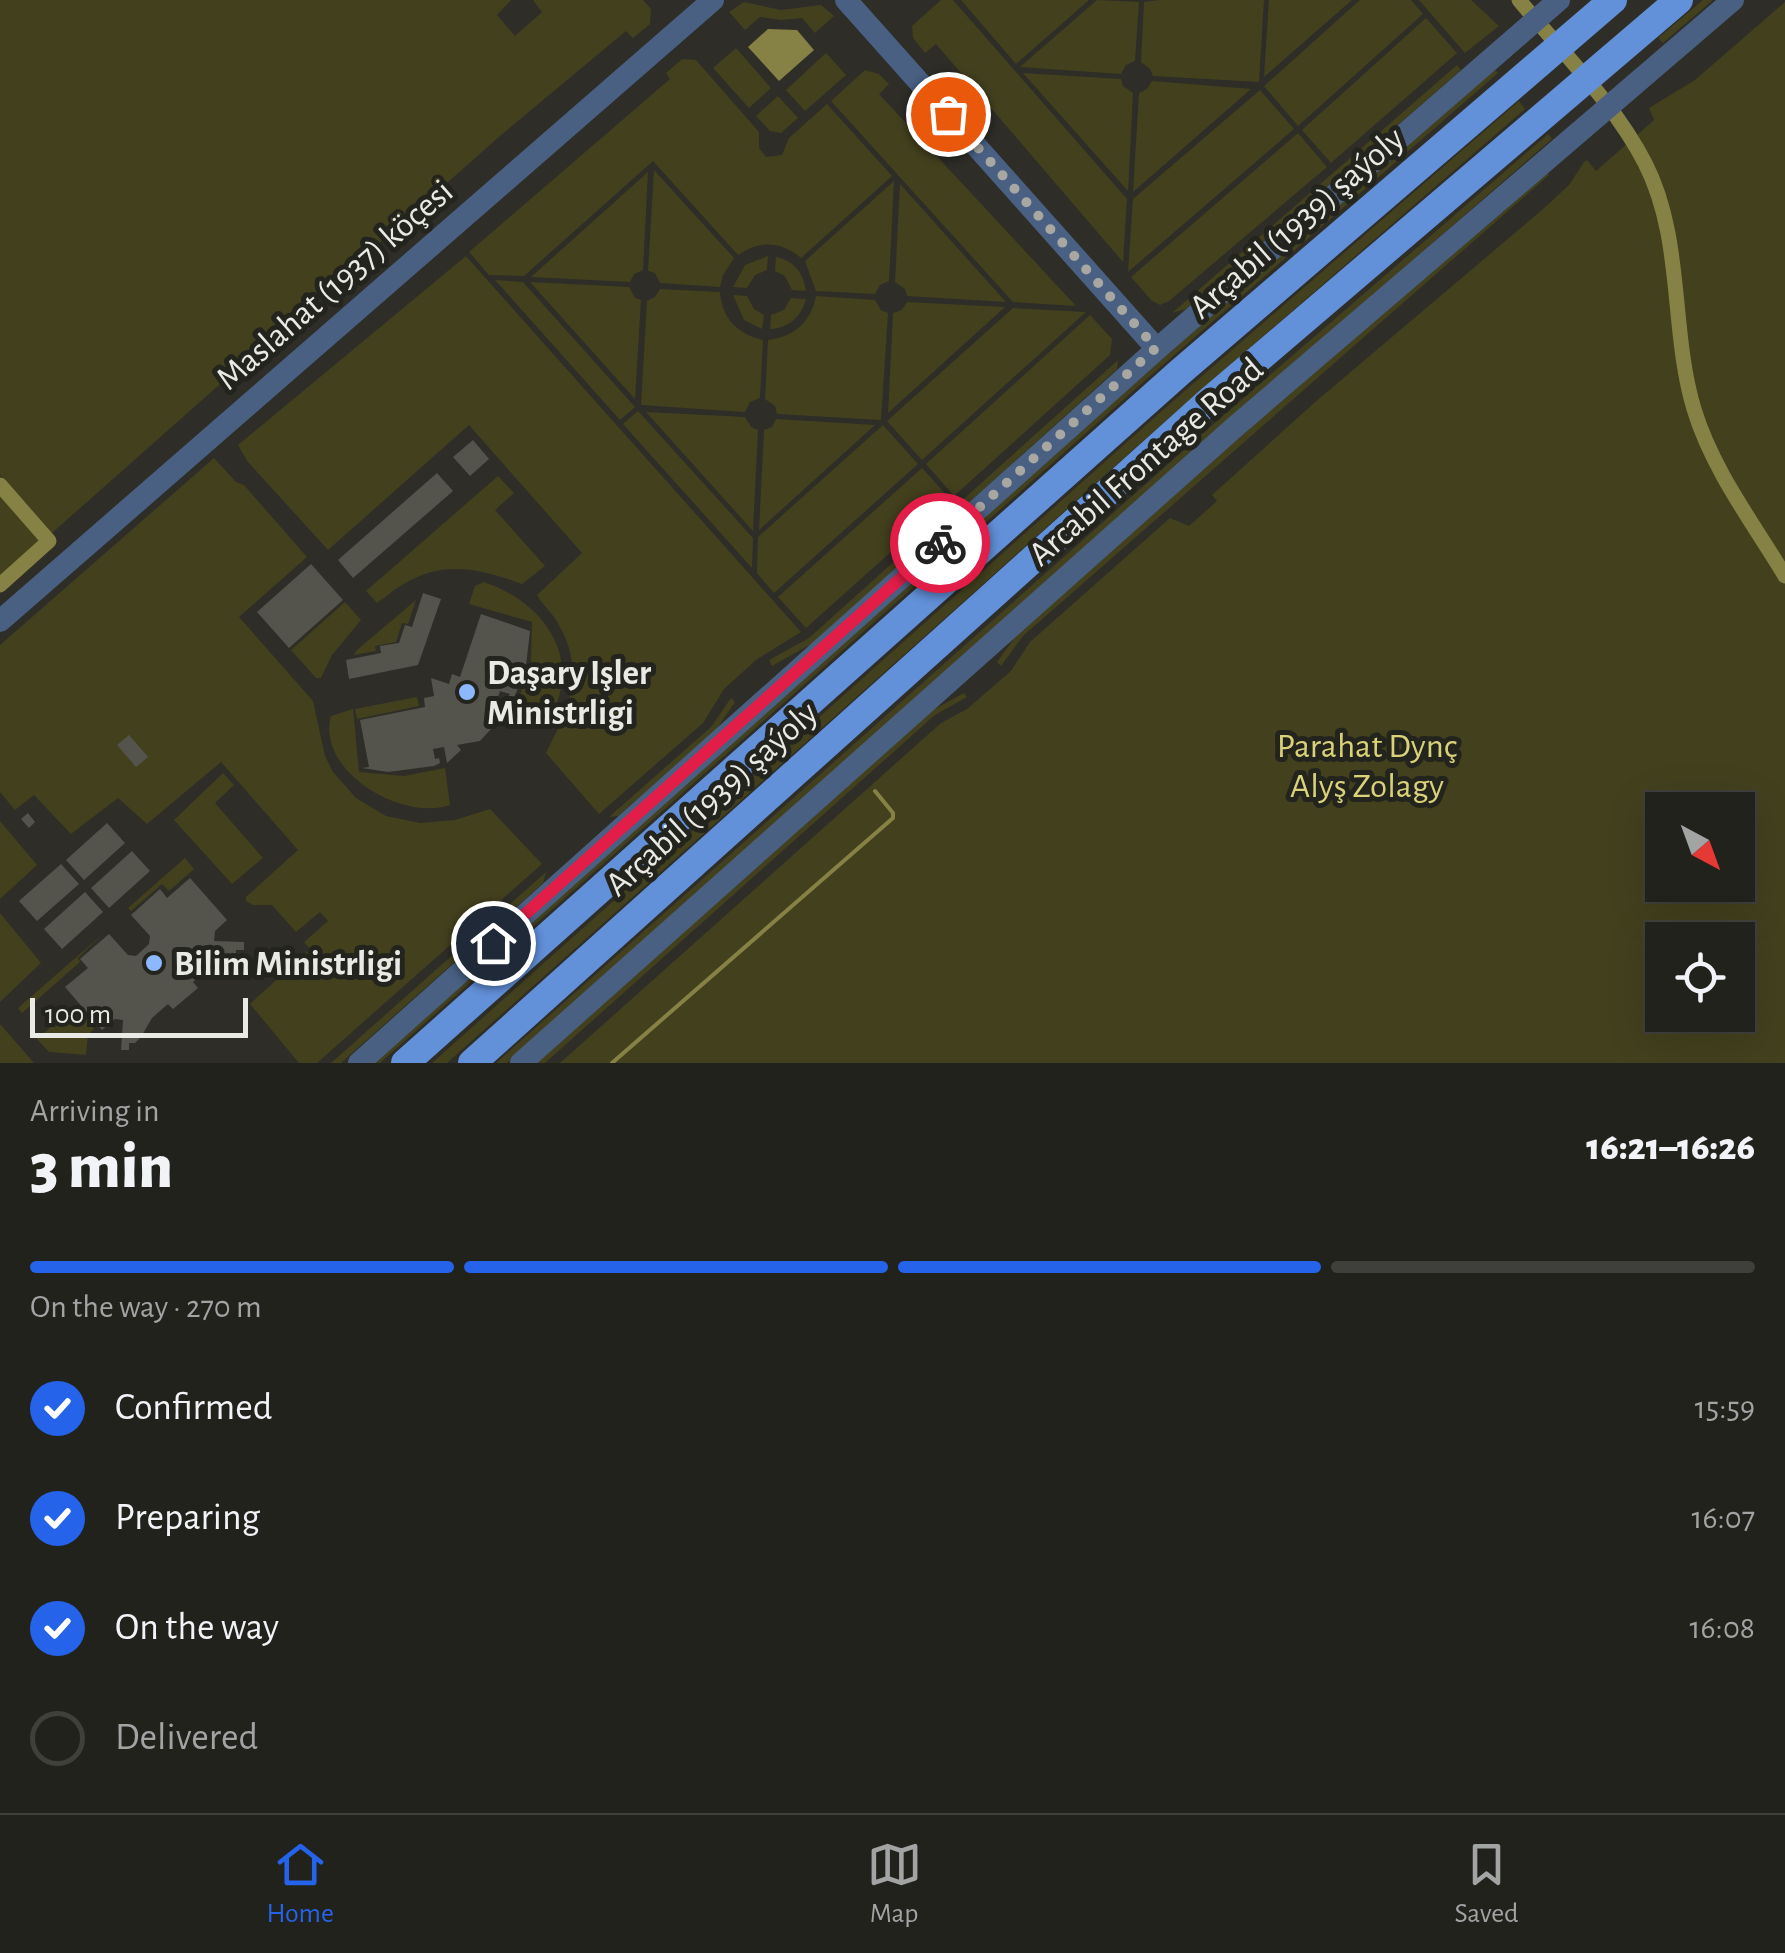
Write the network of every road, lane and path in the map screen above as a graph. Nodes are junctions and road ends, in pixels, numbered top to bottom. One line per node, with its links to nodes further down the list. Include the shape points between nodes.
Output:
1 (714, 0): 8 (street, Maslahat (1937) köçesi)
2 (846, 0): 7 (street)
3 (1558, 0): 7 (street)
4 (1613, 0): 10 (main road, Arçabil (1939) şaýoly, via 1180,372)
5 (1679, 0): 11 (main road, Arçabil (1939) şaýoly, via 1208,402)
6 (1734, 0): 12 (street, Arcabil Frontage Road, via 1236,426)
7 (1156, 348): 9 (street)
8 (0, 620)
9 (359, 1063)
10 (404, 1063)
11 (472, 1063)
12 (521, 1063)

